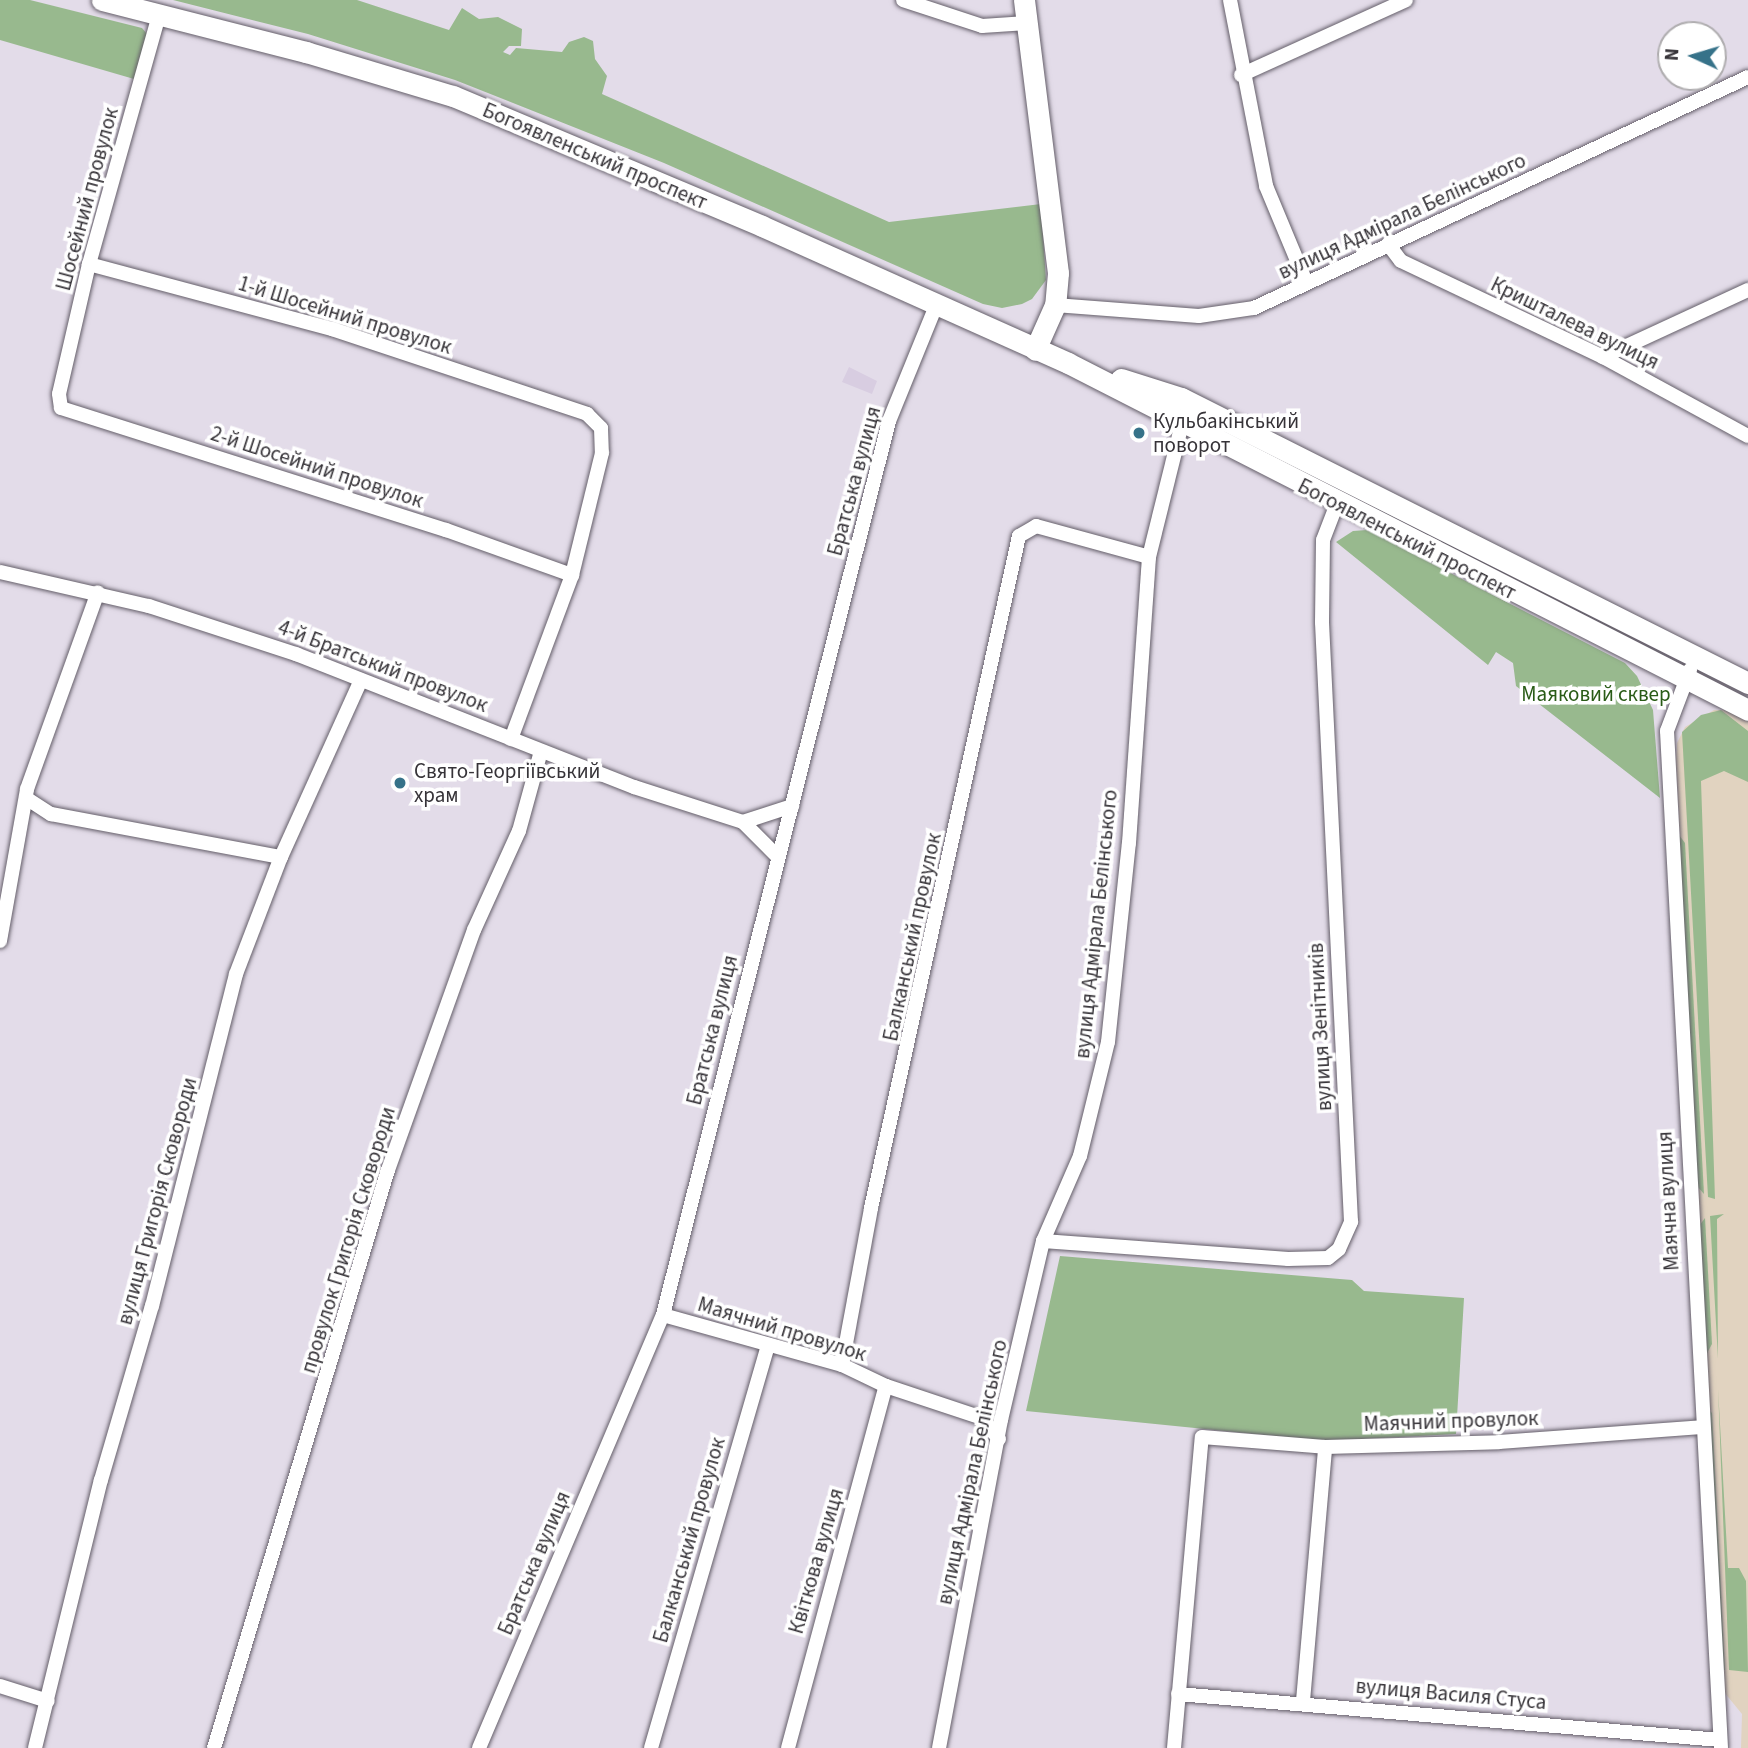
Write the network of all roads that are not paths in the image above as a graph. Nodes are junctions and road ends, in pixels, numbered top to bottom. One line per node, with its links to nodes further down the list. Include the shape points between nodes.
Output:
1 (102, 0): 6 (main road, Богоявленський проспект)
2 (903, 0): 7 (street, via 982,26)
3 (1024, 0): 7 (main road)
4 (1230, 0): 8 (street)
5 (1406, 0): 8 (street)
6 (159, 15): 11 (street, Шосейний провулок); 15 (main road, Богоявленський проспект, via 453,96 751,221)
7 (1027, 23): 14 (main road, via 1055,232)
8 (1241, 75): 12 (street, via 1266,186)
9 (1748, 77): 10 (street, вулиця Адмірала Белінського)
10 (1388, 244): 12 (street, вулиця Адмірала Белінського); 17 (street, Кришталева вулиця, via 1401,261)
11 (89, 264): 19 (street, Шосейний провулок); 25 (street, 1-й Шосейний провулок, via 332,329 587,414 601,428 602,453)
12 (1306, 282): 14 (street, вулиця Адмірала Белінського, via 1254,308 1199,316)
13 (1748, 290): 17 (street)
14 (1055, 305): 16 (main road)
15 (936, 306): 16 (main road, Богоявленський проспект); 35 (street, Братська вулиця, via 889,421)
16 (1035, 349): 18 (main road, Богоявленський проспект)
17 (1603, 357): 21 (street, Кришталева вулиця)
18 (1069, 363): 20 (main road, Богоявленський проспект); 27 (main road, Богоявленський проспект, via 1181,398)
19 (59, 394): 25 (street, 2-й Шосейний провулок, via 61,408 446,530)
20 (1182, 424): 22 (main road, Богоявленський проспект); 23 (street, вулиця Адмірала Белінського)
21 (1748, 436)
22 (1337, 503): 28 (main road, Богоявленський проспект); 40 (street, вулиця Зенітників, via 1323,540 1322,622 1351,1222 1339,1249 1328,1258)
23 (1149, 557): 40 (street, вулиця Адмірала Белінського, via 1129,843 1108,1042 1080,1156); 43 (street, Балканський провулок, via 1036,526 1019,536 871,1208)
24 (0, 572): 26 (street, 4-й Братський провулок)
25 (572, 575): 32 (street)
26 (98, 592): 29 (street, 4-й Братський провулок, via 225,628); 34 (street)
27 (1697, 657): 28 (street, Маячна вулиця); 30 (main road, Богоявленський проспект)
28 (1686, 679): 31 (main road, Богоявленський проспект); 45 (street, Маячна вулиця, via 1667,731)
29 (361, 680): 32 (street, 4-й Братський провулок); 38 (street, вулиця Григорія Сковороди)
30 (1748, 683)
31 (1748, 710)
32 (511, 739): 33 (street, 4-й Братський провулок)
33 (541, 751): 36 (street, 4-й Братський провулок); 54 (street, провулок Григорія Сковороди, via 519,831 474,930 388,1170)
34 (26, 798): 38 (street, via 51,814); 39 (street)
35 (792, 806): 36 (street); 37 (street, Братська вулиця)
36 (743, 822): 37 (street, 4-й Братський провулок)
37 (777, 856): 41 (street, Братська вулиця)
38 (281, 857): 50 (street, вулиця Григорія Сковороди, via 228,1001 152,1306 88,1531)
39 (0, 941)
40 (1043, 1241): 46 (street, вулиця Адмірала Белінського)
41 (663, 1315): 42 (street, Маячний провулок); 55 (street, Братська вулиця)
42 (768, 1345): 43 (street, Маячний провулок); 56 (street, Балканський провулок)
43 (842, 1365): 44 (street, Маячний провулок)
44 (886, 1386): 46 (street, Маячний провулок, via 982,1419); 57 (street, Квіткова вулиця)
45 (1702, 1427): 47 (street, Маячний провулок, via 1499,1442); 52 (street, Маячна вулиця)
46 (999, 1439): 58 (street, вулиця Адмірала Белінського)
47 (1325, 1447): 49 (street, Маячний провулок, via 1202,1437); 51 (street)
48 (0, 1686): 50 (street)
49 (1178, 1694): 51 (street, вулиця Василя Стуса); 59 (street)
50 (48, 1701): 53 (street, вулиця Григорія Сковороди)
51 (1303, 1702): 52 (street, вулиця Василя Стуса)
52 (1720, 1744)
53 (35, 1748)
54 (214, 1748)
55 (479, 1748)
56 (651, 1748)
57 (788, 1748)
58 (939, 1748)
59 (1174, 1748)

